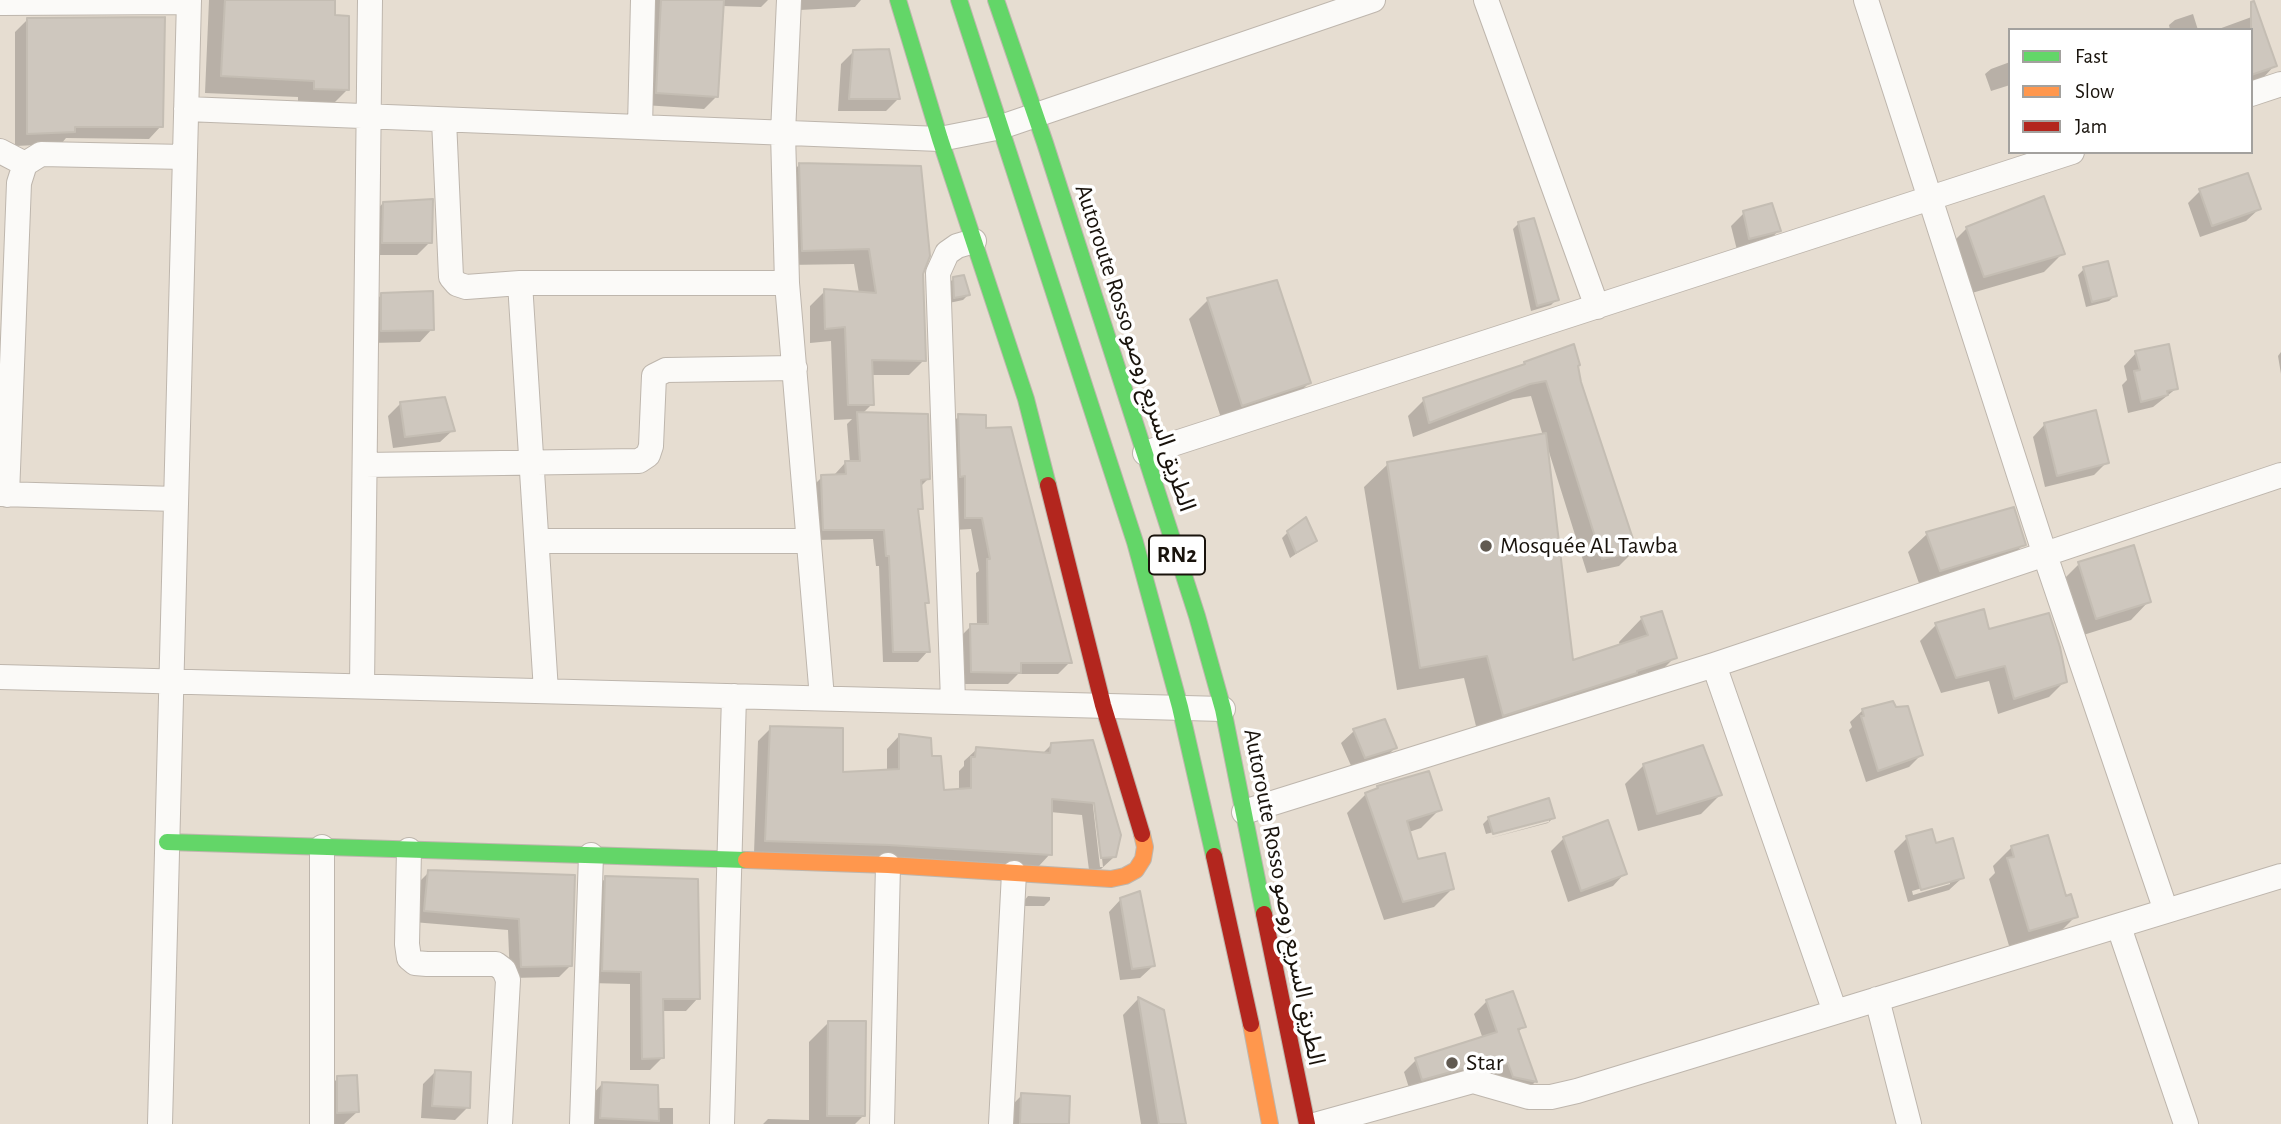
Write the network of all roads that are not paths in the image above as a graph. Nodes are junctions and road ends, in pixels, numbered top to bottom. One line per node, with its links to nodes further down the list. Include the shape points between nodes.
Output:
1 (370, 0): 17 (street)
2 (643, 0): 19 (street)
3 (789, 0): 21 (street)
4 (898, 0): 22 (main road)
5 (959, 0): 20 (main road, RN2)
6 (996, 0): 16 (main road, Autoroute Rosso الطريق السريع روصو / RN2)
7 (1373, 0): 16 (street)
8 (1486, 0): 32 (street)
9 (1866, 0): 27 (street)
10 (189, 1): 11 (street); 15 (street)
11 (37, 2): 12 (street)
12 (0, 4)
13 (2281, 85): 14 (street)
14 (2253, 93)
15 (186, 109): 17 (street); 25 (street)
16 (1036, 116): 20 (street); 34 (main road, Autoroute Rosso الطريق السريع روصو / RN2)
17 (369, 117): 18 (street); 36 (street)
18 (444, 120): 19 (street); 30 (street, via 452,277 466,287)
19 (640, 127): 21 (street)
20 (1001, 127): 22 (street); 52 (main road, RN2, via 1135,541)
21 (783, 133): 22 (street); 31 (street)
22 (940, 139): 29 (main road)
23 (0, 151): 26 (street)
24 (2066, 154): 27 (street)
25 (185, 157): 26 (street, via 41,154); 39 (street)
26 (25, 164): 28 (street)
27 (1930, 198): 32 (street); 42 (street)
28 (8, 228): 38 (street)
29 (974, 241): 50 (street, via 947,253 937,273); 51 (main road, via 1026,399)
30 (520, 283): 31 (street); 35 (street)
31 (787, 283): 33 (street)
32 (1597, 307): 34 (street)
33 (795, 368): 35 (street, via 666,370 654,376 648,455 639,461); 41 (street)
34 (1145, 453): 53 (main road, Autoroute Rosso الطريق السريع روصو / RN2)
35 (531, 464): 36 (street); 40 (street)
36 (365, 465): 46 (street)
37 (2281, 475): 42 (street)
38 (4, 494): 39 (street)
39 (176, 499): 45 (street)
40 (537, 541): 41 (street); 47 (street)
41 (808, 541): 49 (street)
42 (2045, 555): 43 (street); 63 (street)
43 (1714, 665): 54 (street); 66 (street)
44 (0, 677): 45 (street)
45 (171, 682): 46 (street); 55 (street)
46 (362, 686): 47 (street)
47 (546, 691): 48 (street)
48 (734, 696): 49 (street); 59 (street)
49 (822, 698): 50 (street)
50 (953, 701): 51 (street)
51 (1103, 705): 52 (street); 61 (main road, via 1139,822 1143,859 1136,870 1111,878)
52 (1180, 707): 53 (street); 74 (main road, RN2)
53 (1223, 709): 54 (main road, Autoroute Rosso الطريق السريع روصو / RN2)
54 (1244, 812): 75 (main road, Autoroute Rosso الطريق السريع روصو / RN2)
55 (167, 842): 56 (main road); 67 (street)
56 (322, 847): 57 (main road); 68 (street)
57 (409, 850): 58 (main road); 69 (street, via 409,958 427,964 496,964 508,980)
58 (591, 855): 59 (main road); 70 (street)
59 (730, 860): 60 (main road); 71 (street)
60 (888, 865): 61 (main road); 72 (street)
61 (1014, 873): 73 (street)
62 (2281, 876): 63 (street)
63 (2166, 911): 64 (street)
64 (2119, 927): 65 (street); 78 (street)
65 (1877, 999): 66 (street); 77 (street)
66 (1835, 1012): 76 (street, via 1551,1097 1530,1097 1473,1081)
67 (160, 1124)
68 (322, 1124)
69 (500, 1124)
70 (582, 1124)
71 (722, 1124)
72 (882, 1124)
73 (1002, 1124)
74 (1270, 1124)
75 (1307, 1124)
76 (1318, 1124)
77 (1909, 1124)
78 (2186, 1124)

